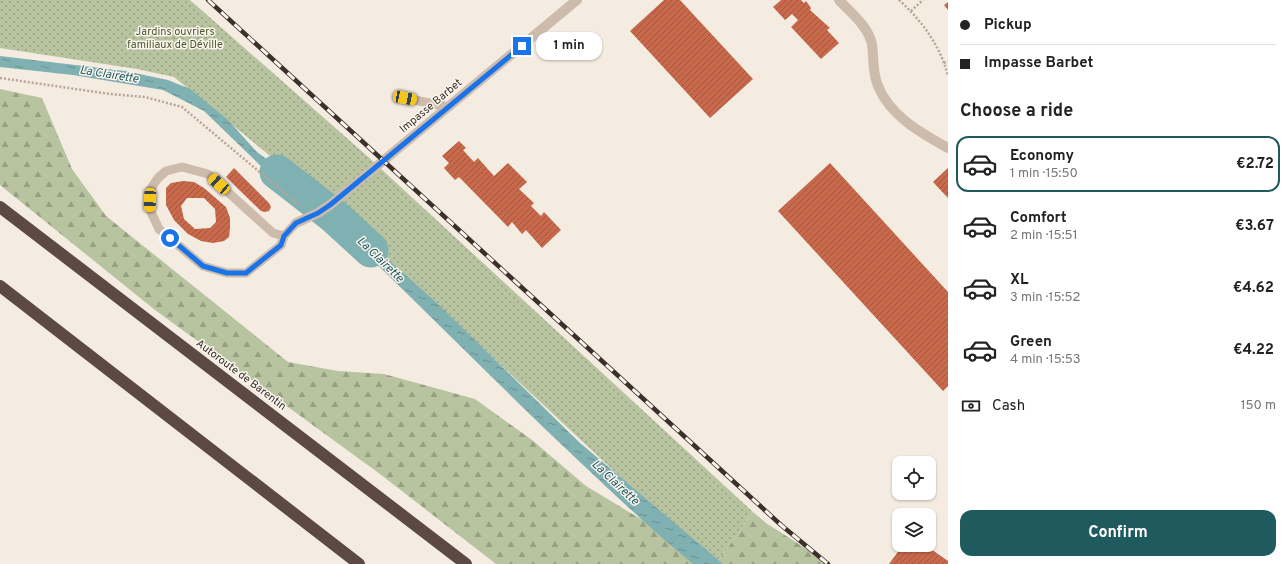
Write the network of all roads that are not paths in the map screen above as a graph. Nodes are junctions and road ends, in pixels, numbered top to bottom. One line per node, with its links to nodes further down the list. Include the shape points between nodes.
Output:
1 (577, 0): 4 (street, Impasse Barbet)
2 (839, 0): 5 (street, via 866,29 872,44 873,67 878,86 886,100 904,120)
3 (405, 98): 4 (lane)
4 (449, 106): 7 (street, Impasse Barbet, via 330,205)
5 (948, 148)
6 (0, 207): 11 (highway, Autoroute de Barentin)
7 (296, 223): 8 (lane)
8 (284, 236): 8 (lane, via 273,233 208,174 182,167 166,171 150,190 150,210 159,230 203,266 227,273 246,273 281,245)
9 (0, 286): 10 (highway)
10 (359, 564)
11 (466, 564)

